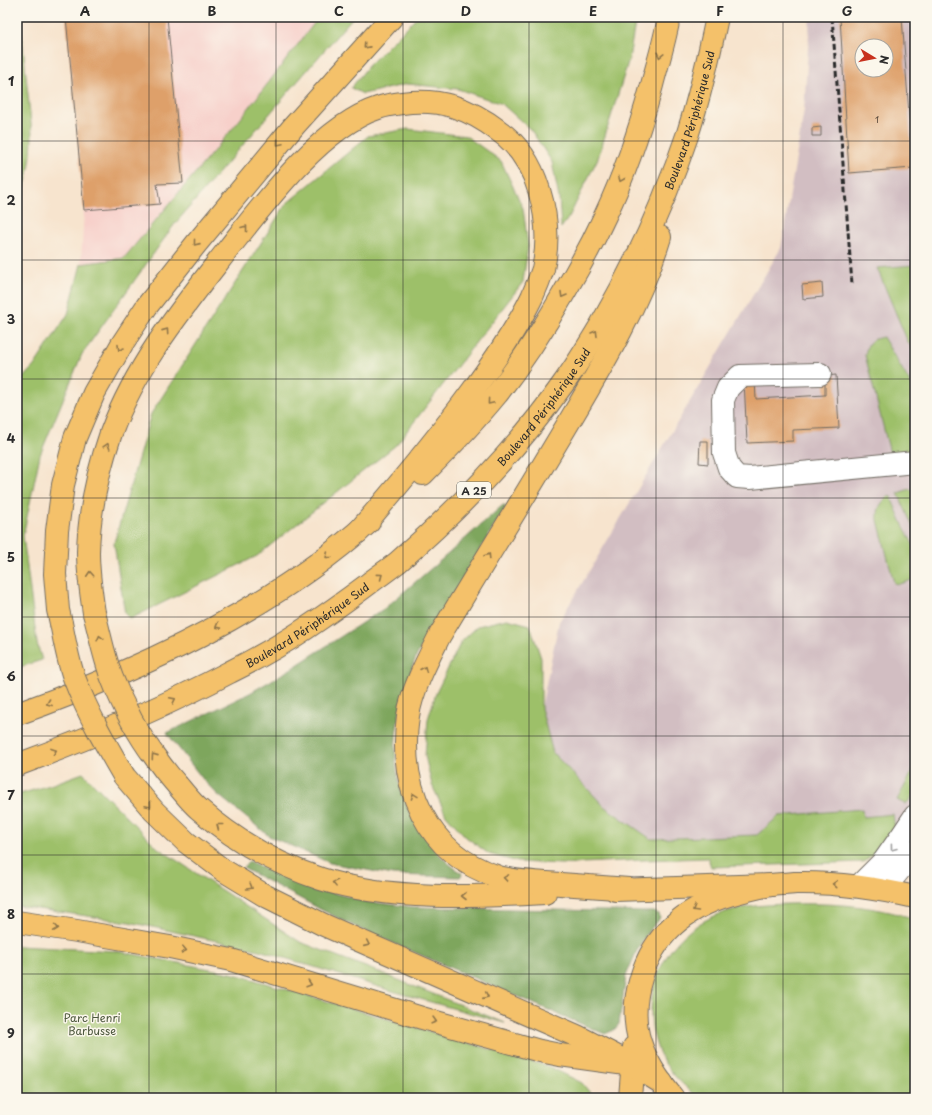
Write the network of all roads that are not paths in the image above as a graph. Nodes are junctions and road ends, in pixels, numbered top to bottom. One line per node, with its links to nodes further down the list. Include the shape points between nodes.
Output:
1 (392, 17): 19 (main road, one-way to 19, bridge, via 294,126 196,244 147,306 94,393 75,438 57,531 55,574 58,610 67,652 75,680 95,726 124,776 154,811 186,842 224,870 264,895 324,925 577,1036)
2 (669, 17): 7 (main road, one-way to 7, via 642,120 626,166 606,215 556,308 502,387 462,435 419,479)
3 (717, 17): 4 (main road, Boulevard Périphérique Sud / A 25)
4 (688, 133): 9 (main road, Boulevard Périphérique Sud / A 25, one-way to 4, via 64,748 161,706 260,656 304,630 353,595 395,564 436,527 469,495 535,421 587,348 641,250 663,201); 14 (main road, one-way to 4, via 497,877 454,855 435,836 421,813 412,788 406,740 408,715 416,688 440,635 544,464 629,316 658,243)
5 (820, 374): 6 (street, via 740,376 728,388 723,400 724,453 728,468 738,477 750,478)
6 (915, 462)
7 (358, 532): 8 (main road, one-way to 8, via 285,586 186,643 96,683); 14 (main road, one-way to 7, bridge, via 503,896 389,893 322,879 265,856 235,838 198,808 154,757 122,702 112,678 94,613 88,555 89,524 101,466 126,399 165,332 251,220 293,171 328,138 354,119 382,106 416,102 443,104 466,110 479,117 503,133 522,154 537,183 546,216 543,269 518,325 496,360 400,484)
8 (17, 714)
9 (17, 765)
10 (915, 816): 13 (street, one-way to 13, via 884,861)
11 (915, 851): 15 (street)
12 (772, 885): 13 (main road, one-way to 12, via 821,883); 14 (main road); 18 (main road, one-way to 18, via 714,900 700,906 674,925 661,938 643,970 636,996)
13 (859, 886): 15 (main road)
14 (629, 889)
15 (883, 890): 16 (main road)
16 (915, 897)
17 (17, 922): 19 (main road, one-way to 19, via 162,945 223,959 540,1051)
18 (635, 1012): 19 (main road); 20 (main road, via 639,1040 649,1062)
19 (633, 1066): 20 (main road); 21 (main road)
20 (668, 1090)
21 (630, 1098)

